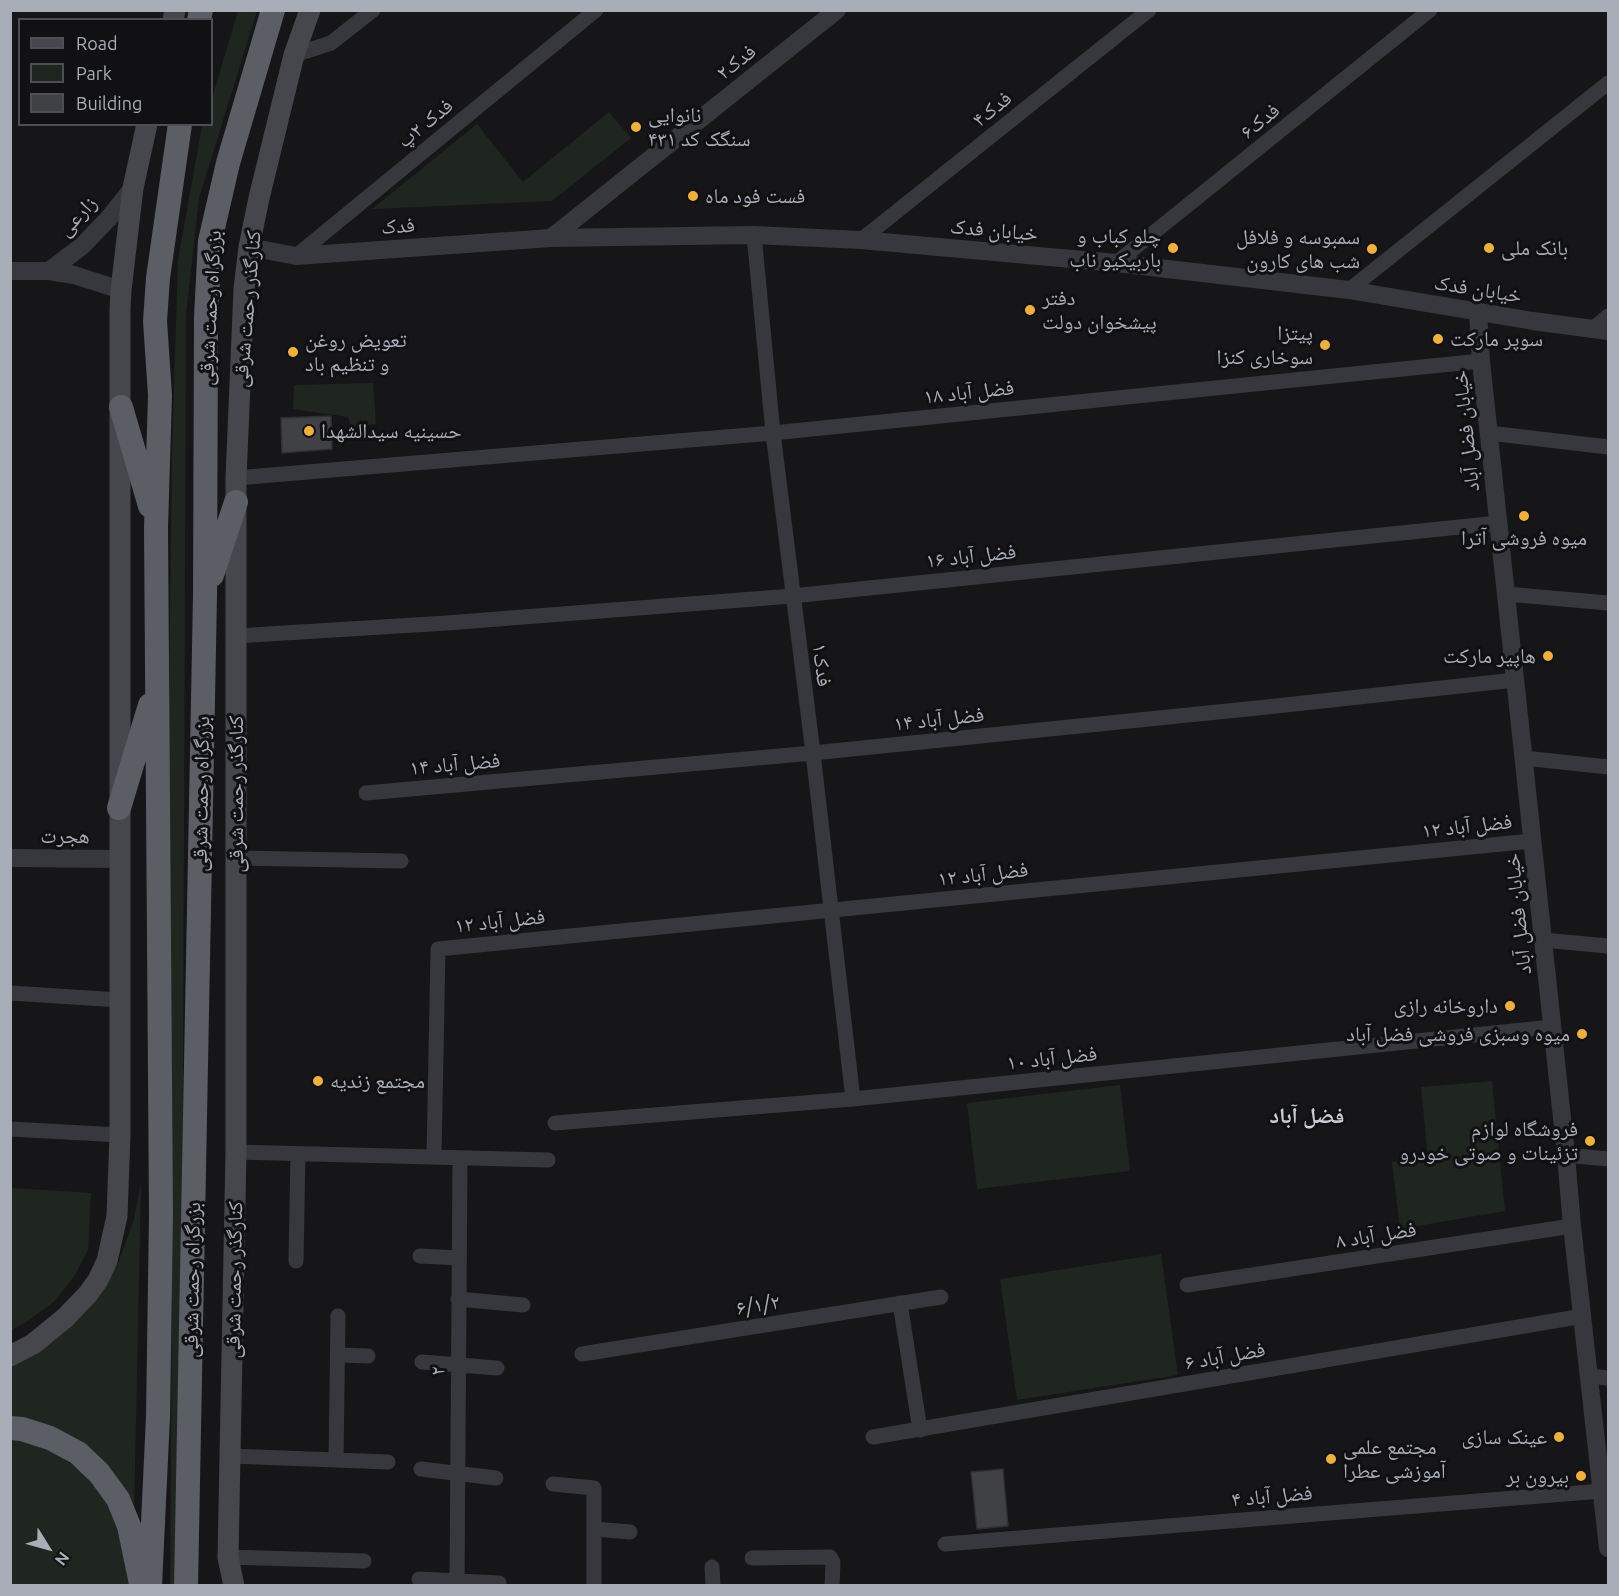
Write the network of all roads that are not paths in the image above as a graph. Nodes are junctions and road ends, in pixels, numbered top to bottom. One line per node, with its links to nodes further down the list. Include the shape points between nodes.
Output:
1 (273, 10): 36 (highway, بزرگراه رحمت شرقی, via 228,163 210,241)
2 (310, 10): 8 (main road, کنارگذر رحمت شرقی)
3 (373, 10): 8 (street, via 331,43)
4 (596, 10): 17 (street, فدک ۲پ)
5 (837, 10): 14 (street, فدک۲)
6 (1149, 10): 15 (street, فدک۴)
7 (1430, 10): 18 (street, فدک۶)
8 (294, 55): 16 (main road, کنارگذر رحمت شرقی)
9 (1608, 83): 22 (street)
10 (147, 126): 12 (main road)
11 (180, 126): 34 (highway, بزرگراه رحمت شرقی, via 155,321 160,395)
12 (133, 188): 20 (street, زارعی, via 82,246); 21 (main road)
13 (754, 235): 14 (street, خیابان فدک); 15 (street, خیابان فدک); 28 (street, فدک۱)
14 (551, 238): 17 (street, فدک)
15 (861, 240): 18 (street, خیابان فدک)
16 (249, 247): 17 (street, فدک); 31 (main road, کنارگذر رحمت شرقی)
17 (296, 256)
18 (1116, 263): 22 (street, خیابان فدک)
19 (10, 271): 20 (street)
20 (50, 271): 21 (street)
21 (121, 290): 27 (main road)
22 (1349, 290): 23 (street, خیابان فدک)
23 (1478, 311): 25 (street, خیابان فدک); 26 (street, خیابان فضل آباد)
24 (1608, 316): 25 (street)
25 (1601, 330)
26 (1481, 362): 28 (street, فضل آباد ۱۸); 29 (street, خیابان فضل آباد)
27 (121, 407): 34 (highway); 46 (main road)
28 (773, 433): 31 (street, فضل آباد ۱۸); 37 (street, فدک۱)
29 (1489, 433): 30 (street); 33 (street, خیابان فضل آباد)
30 (1608, 447)
31 (236, 478): 32 (main road, کنارگذر رحمت شرقی)
32 (236, 502): 36 (highway); 39 (main road, کنارگذر رحمت شرقی)
33 (1498, 523): 35 (street, خیابان فضل آباد); 37 (street, فضل آباد ۱۶)
34 (156, 528): 41 (highway, بزرگراه رحمت شرقی)
35 (1506, 594): 38 (street); 40 (street, خیابان فضل آباد)
36 (205, 595): 112 (highway, بزرگراه رحمت شرقی)
37 (792, 596): 39 (street, فضل آباد ۱۶); 42 (street, فدک۱)
38 (1608, 603)
39 (236, 636): 49 (main road, کنارگذر رحمت شرقی)
40 (1515, 680): 42 (street, فضل آباد ۱۴); 43 (street, خیابان فضل آباد)
41 (157, 683): 46 (highway); 111 (highway, بزرگراه رحمت شرقی, via 161,1214 158,1417)
42 (813, 753): 45 (street, فضل آباد ۱۴); 52 (street, فدک۱)
43 (1524, 758): 44 (street); 47 (street, خیابان فضل آباد)
44 (1608, 767)
45 (366, 793)
46 (119, 808): 50 (main road)
47 (1532, 841): 52 (street, فضل آباد ۱۲); 53 (street, خیابان فضل آباد)
48 (10, 858): 50 (street, هجرت)
49 (236, 858): 51 (street); 62 (main road, کنارگذر رحمت شرقی)
50 (119, 859): 56 (main road)
51 (401, 861)
52 (830, 910): 58 (street, فدک۱); 65 (street, فضل آباد ۱۲, via 438,949)
53 (1543, 940): 54 (street); 57 (street, خیابان فضل آباد)
54 (1608, 946)
55 (10, 993): 56 (street)
56 (120, 1000): 61 (main road)
57 (1552, 1027): 58 (street, فضل آباد ۱۰); 64 (street, خیابان فضل آباد)
58 (853, 1100): 59 (street, فضل آباد ۱۰)
59 (555, 1123)
60 (10, 1129): 61 (street)
61 (120, 1135): 81 (main road, via 117,1216 107,1262 88,1294 65,1318 33,1344)
62 (236, 1152): 63 (street); 91 (main road, کنارگذر رحمت شرقی)
63 (298, 1154): 65 (street); 72 (street)
64 (1566, 1155): 67 (street); 69 (street, خیابان فضل آباد)
65 (434, 1157): 66 (street)
66 (460, 1158): 68 (street); 71 (street, ۲)
67 (1608, 1159)
68 (548, 1160)
69 (1572, 1226): 73 (street, فضل آباد ۸); 79 (street, خیابان فضل آباد)
70 (420, 1256): 71 (street)
71 (459, 1258): 75 (street, ۲)
72 (296, 1261)
73 (1187, 1285)
74 (941, 1297): 76 (street, ۶/۱/۲)
75 (458, 1299): 77 (street); 85 (street, ۲)
76 (900, 1303): 80 (street, ۶/۱/۲); 89 (street)
77 (523, 1305)
78 (338, 1316): 82 (street)
79 (1583, 1316): 87 (street, خیابان فضل آباد); 89 (street, فضل آباد ۶)
80 (582, 1354)
81 (10, 1356)
82 (338, 1356): 83 (street); 92 (street)
83 (368, 1356)
84 (422, 1362): 85 (street)
85 (458, 1365): 86 (street); 95 (street, ۲)
86 (497, 1368)
87 (1599, 1377): 98 (street, خیابان فضل آباد)
88 (10, 1428): 110 (highway, via 50,1438 78,1453 99,1473 118,1499 129,1526)
89 (921, 1430): 90 (street, فضل آباد ۶)
90 (873, 1437)
91 (231, 1456): 92 (street); 103 (main road, کنارگذر رحمت شرقی)
92 (336, 1460): 93 (street)
93 (388, 1462)
94 (421, 1469): 95 (street)
95 (458, 1473): 96 (street); 108 (street, ۲)
96 (496, 1478)
97 (553, 1484): 99 (street, via 594,1488)
98 (1602, 1491): 101 (street, فضل آباد ۴); 102 (street, خیابان فضل آباد)
99 (594, 1529): 100 (street); 114 (street)
100 (630, 1532)
101 (945, 1544)
102 (1608, 1548)
103 (228, 1557): 105 (street); 113 (main road, کنارگذر رحمت شرقی)
104 (752, 1558): 116 (street, via 830,1557)
105 (364, 1561)
106 (712, 1566): 115 (street)
107 (419, 1579): 108 (street)
108 (457, 1583): 109 (street)
109 (500, 1583)
110 (141, 1586)
111 (150, 1586)
112 (186, 1586)
113 (234, 1586)
114 (594, 1586)
115 (713, 1586)
116 (832, 1586)

